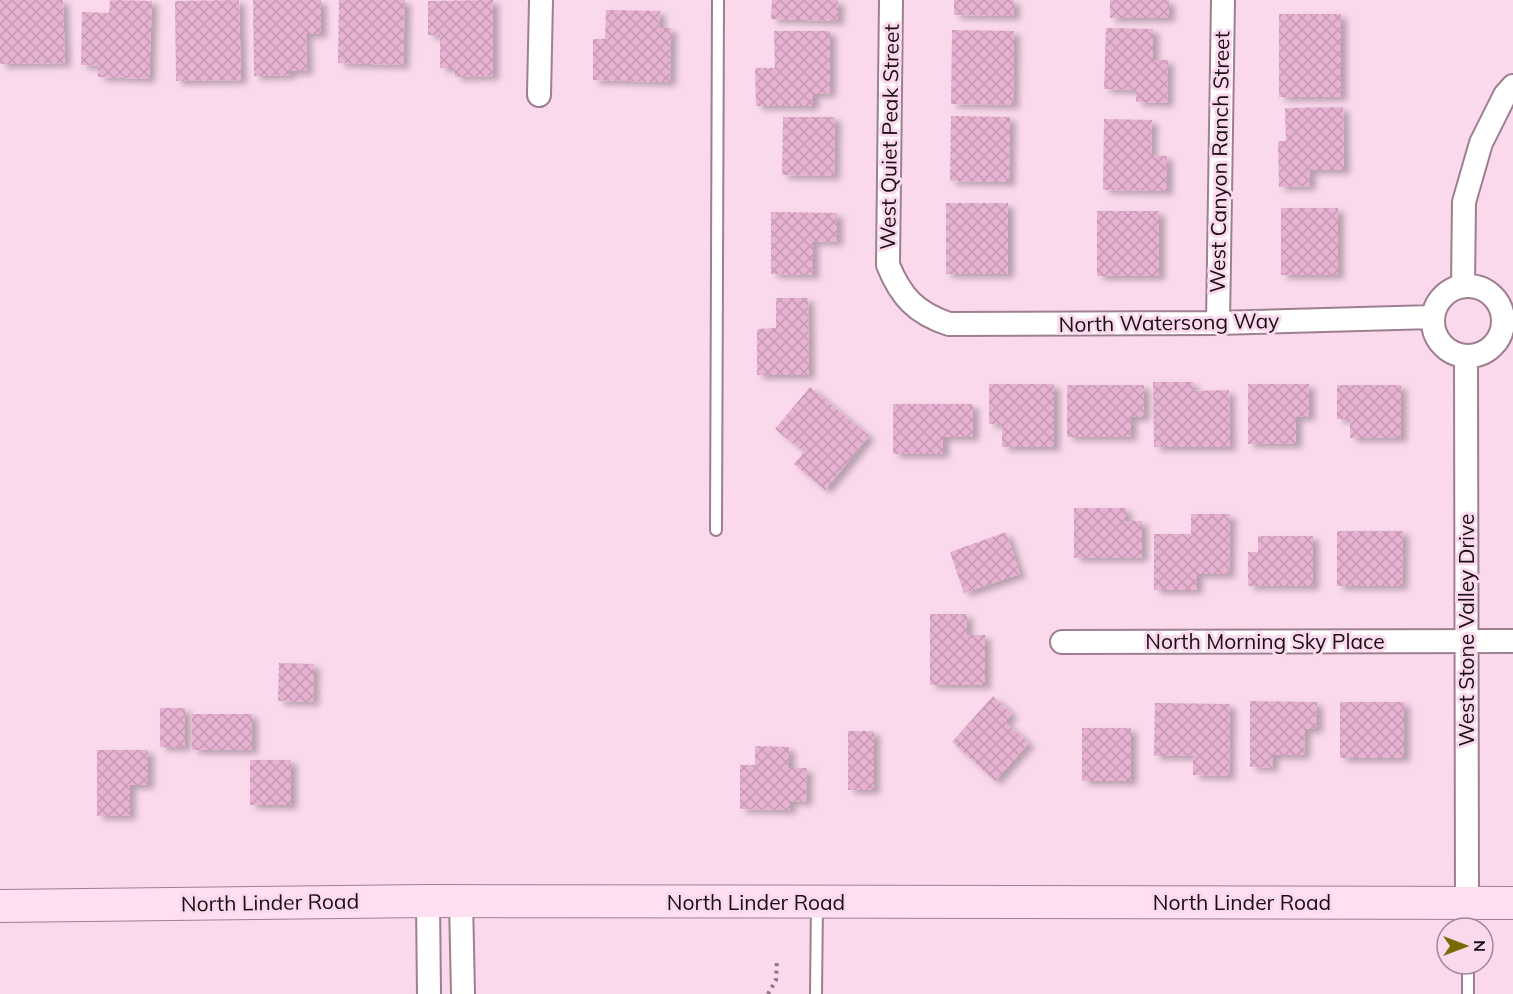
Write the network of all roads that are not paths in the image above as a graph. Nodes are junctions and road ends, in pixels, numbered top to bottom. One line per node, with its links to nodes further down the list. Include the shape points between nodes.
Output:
1 (541, 0): 6 (street)
2 (718, 0): 13 (lane)
3 (891, 0): 8 (street, West Quiet Peak Street, via 888,265)
4 (1223, 0): 10 (street, West Canyon Ranch Street)
5 (1513, 86): 7 (street, via 1481,143 1464,202)
6 (539, 95)
7 (1463, 286): 9 (street, via 1443,297); 11 (street, via 1476,287 1497,300)
8 (911, 304): 10 (street, North Watersong Way, via 930,318 949,324)
9 (1433, 317): 10 (street, North Watersong Way); 12 (street, via 1441,344)
10 (1218, 323)
11 (1508, 324): 12 (street, via 1487,351)
12 (1466, 357): 14 (street, West Stone Valley Drive)
13 (716, 530)
14 (1468, 641): 15 (street, North Morning Sky Place); 16 (street, North Morning Sky Place); 22 (street, West Stone Valley Drive)
15 (1513, 641)
16 (1062, 642)
17 (428, 901): 18 (main road, North Linder Road); 21 (main road, North Linder Road); 24 (street)
18 (461, 901): 19 (main road, North Linder Road); 25 (street)
19 (817, 903): 22 (main road, North Linder Road); 26 (lane)
20 (1513, 903): 22 (main road, North Linder Road)
21 (0, 906)
22 (1467, 916)
23 (1468, 976): 27 (lane)
24 (429, 994)
25 (463, 994)
26 (816, 994)
27 (1468, 994)

